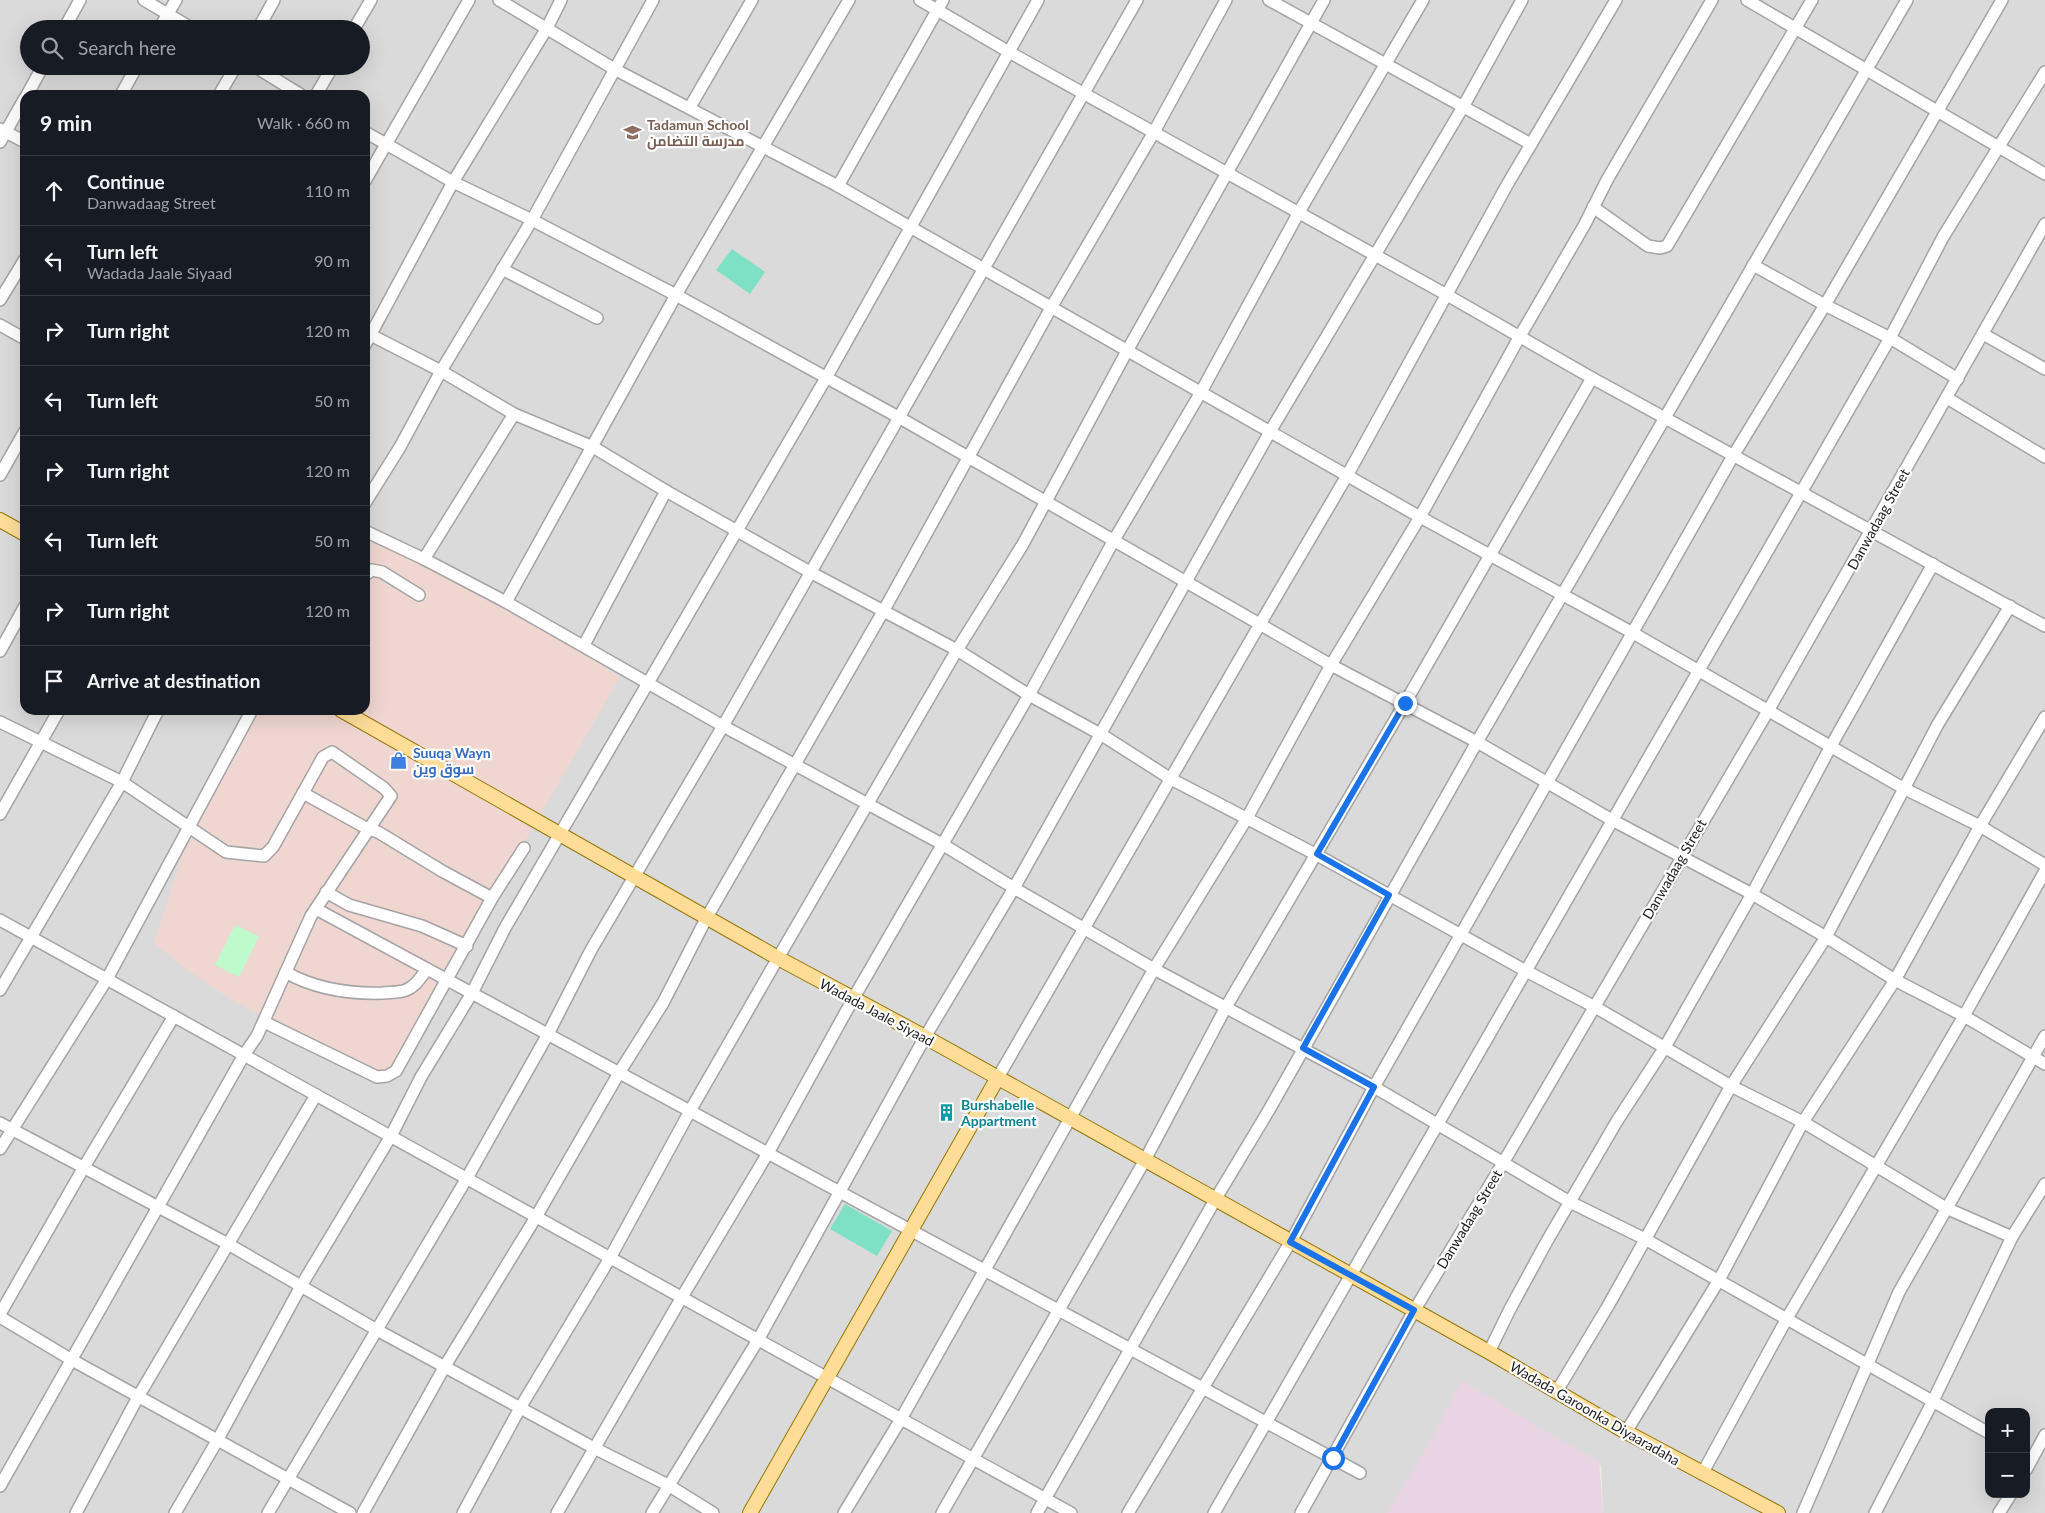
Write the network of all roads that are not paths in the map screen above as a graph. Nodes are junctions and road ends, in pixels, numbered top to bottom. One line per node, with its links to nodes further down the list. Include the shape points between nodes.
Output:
1 (80, 0): 28 (street)
2 (144, 0): 27 (street)
3 (176, 0): 27 (street)
4 (274, 0): 31 (street)
5 (371, 0): 32 (street)
6 (469, 0): 60 (street)
7 (499, 0): 35 (street)
8 (561, 0): 35 (street)
9 (653, 0): 38 (street)
10 (752, 0): 54 (street)
11 (849, 0): 62 (street)
12 (920, 0): 26 (street)
13 (1038, 0): 36 (street)
14 (1138, 0): 51 (street)
15 (1226, 0): 56 (street)
16 (1269, 0): 33 (street)
17 (1324, 0): 33 (street)
18 (1423, 0): 37 (street)
19 (1522, 0): 53 (street)
20 (1616, 0): 61 (street)
21 (1712, 0): 69 (street)
22 (1747, 0): 34 (street)
23 (1812, 0): 34 (street)
24 (1907, 0): 39 (street)
25 (2002, 0): 55 (street)
26 (940, 5): 36 (street); 68 (street)
27 (168, 13): 29 (street); 30 (street)
28 (69, 20)
29 (164, 20)
30 (179, 20)
31 (263, 20)
32 (359, 20)
33 (1311, 23): 37 (street); 65 (street)
34 (1796, 27): 39 (street); 69 (street, via 1667,246 1648,246)
35 (547, 28): 38 (street); 67 (street)
36 (1009, 52): 51 (street); 73 (street)
37 (1385, 63): 53 (street); 70 (street)
38 (616, 70): 54 (street); 71 (street)
39 (1868, 70): 55 (street); 75 (street)
40 (2045, 72): 63 (street)
41 (38, 75): 46 (street)
42 (132, 75): 47 (street)
43 (231, 75): 48 (street)
44 (269, 75): 49 (street)
45 (328, 75): 50 (street)
46 (29, 90)
47 (123, 90)
48 (222, 90)
49 (293, 90)
50 (319, 90)
51 (1085, 93): 56 (street); 77 (street)
52 (20, 106): 57 (street)
53 (1463, 107): 61 (street); 74 (street)
54 (690, 108): 62 (street)
55 (1938, 112): 63 (street); 82 (street)
56 (1154, 132): 65 (street); 83 (street)
57 (2, 135): 59 (street)
58 (370, 135): 60 (street)
59 (20, 140)
60 (387, 144): 64 (street); 67 (street)
61 (1531, 144): 80 (street)
62 (764, 146): 68 (street); 79 (street)
63 (2000, 148): 66 (street); 91 (street, via 1943,238)
64 (370, 173)
65 (1227, 173): 70 (street); 92 (street)
66 (2045, 174)
67 (453, 182): 71 (street); 86 (street)
68 (838, 186): 73 (street)
69 (1593, 207): 89 (street)
70 (1299, 212): 74 (street); 98 (street)
71 (532, 220): 78 (street); 79 (street)
72 (2045, 224): 87 (street, Danwadaag Street)
73 (911, 227): 77 (street); 95 (street)
74 (1374, 255): 80 (street); 103 (street)
75 (1754, 265): 82 (street); 102 (street)
76 (20, 268): 81 (street)
77 (985, 268): 83 (street); 101 (street)
78 (502, 269): 84 (street); 94 (street)
79 (676, 294): 95 (street); 105 (street)
80 (1447, 295): 89 (street); 109 (street)
81 (0, 300)
82 (1825, 305): 91 (street); 106 (street)
83 (1052, 306): 92 (street); 107 (street)
84 (597, 318)
85 (0, 325): 88 (street)
86 (370, 332)
87 (1983, 334): 93 (street); 97 (street, Danwadaag Street)
88 (20, 336)
89 (1520, 336): 96 (street); 115 (street)
90 (370, 338): 94 (street)
91 (1890, 338): 97 (street); 112 (street)
92 (1127, 351): 98 (street); 114 (street)
93 (2045, 369)
94 (441, 371): 100 (street); 113 (street)
95 (826, 378): 101 (street); 117 (street)
96 (1592, 378): 102 (street); 122 (street)
97 (1958, 379): 99 (street, Danwadaag Street)
98 (1201, 392): 103 (street); 121 (street)
99 (1947, 398): 108 (street); 118 (street, Danwadaag Street)
100 (514, 414): 105 (street); 123 (street)
101 (900, 418): 107 (street); 126 (street)
102 (1664, 418): 106 (street); 129 (street)
103 (1271, 430): 109 (street); 127 (street)
104 (20, 440): 110 (street)
105 (593, 447): 111 (street); 130 (street)
106 (1733, 456): 112 (street); 136 (street)
107 (970, 457): 114 (street); 132 (street)
108 (2045, 457)
109 (1348, 474): 115 (street); 134 (street)
110 (0, 475)
111 (666, 491): 117 (street); 137 (street)
112 (1800, 492): 118 (street); 141 (street)
113 (370, 495)
114 (1046, 503): 121 (street); 138 (street)
115 (1420, 517): 122 (street); 140 (street)
116 (0, 520): 119 (main road)
117 (736, 530): 126 (street); 142 (street)
118 (1872, 530): 124 (street); 145 (street, Danwadaag Street)
119 (20, 531)
120 (370, 533): 123 (street)
121 (1114, 540): 127 (street); 143 (street)
122 (1490, 554): 129 (street); 144 (street)
123 (424, 559): 130 (street)
124 (1933, 564): 131 (street); 156 (street)
125 (370, 571): 128 (street, via 382,572)
126 (810, 572): 132 (street); 152 (street)
127 (1186, 583): 134 (street); 153 (street)
128 (419, 595)
129 (1562, 595): 136 (street); 154 (street)
130 (506, 602): 137 (street)
131 (2010, 606): 135 (street); 161 (street)
132 (884, 610): 138 (street); 157 (street)
133 (20, 615): 139 (street)
134 (1260, 624): 140 (street); 158 (street)
135 (2045, 626)
136 (1633, 633): 141 (street); 160 (street)
137 (584, 645): 142 (street)
138 (957, 650): 143 (street); 163 (street)
139 (0, 651)
140 (1331, 665): 144 (street); 165 (street)
141 (1698, 671): 145 (street); 166 (street)
142 (647, 681): 152 (street); 170 (street)
143 (1030, 694): 153 (street); 171 (street)
144 (1405, 703): 154 (street); 173 (street)
145 (1768, 711): 156 (street); 174 (street, Danwadaag Street)
146 (56, 715): 155 (street)
147 (156, 715): 159 (street)
148 (249, 715): 168 (street)
149 (350, 715): 170 (main road, Wadada Jaale Siyaad)
150 (2045, 717): 167 (street)
151 (0, 722): 155 (street)
152 (723, 726): 157 (street); 177 (street)
153 (1102, 735): 158 (street); 178 (street)
154 (1477, 742): 160 (street); 181 (street)
155 (41, 743): 159 (street); 164 (street)
156 (1831, 746): 161 (street); 180 (street)
157 (795, 764): 163 (street); 184 (street)
158 (1171, 779): 165 (street); 186 (street)
159 (122, 782): 168 (street); 189 (street)
160 (1548, 782): 166 (street); 187 (street)
161 (1903, 788): 167 (street); 188 (street)
162 (303, 793): 168 (street, via 273,847 264,856 226,852); 169 (street); 169 (street, via 323,757 332,752 391,796)
163 (868, 804): 171 (street); 191 (street)
164 (0, 814)
165 (1247, 818): 173 (street); 193 (street)
166 (1612, 820): 174 (street); 194 (street)
167 (1980, 826): 175 (street); 198 (street)
168 (190, 828): 196 (street)
169 (368, 829): 179 (street); 182 (street)
170 (560, 833): 177 (main road, Wadada Jaale Siyaad); 200 (street, via 504,928)
171 (942, 844): 178 (street); 201 (street)
172 (524, 848): 182 (street)
173 (1317, 854): 181 (street); 203 (street)
174 (1681, 858): 180 (street); 202 (street, Danwadaag Street)
175 (2045, 866)
176 (2045, 870): 205 (street)
177 (634, 875): 184 (main road, Wadada Jaale Siyaad); 207 (street, via 590,950)
178 (1014, 888): 186 (street); 209 (street)
179 (326, 892): 183 (street); 190 (street, via 349,905 422,926)
180 (1752, 894): 188 (street); 210 (street)
181 (1389, 895): 187 (street); 211 (street)
182 (492, 898): 190 (street)
183 (316, 908): 192 (street); 195 (street)
184 (707, 917): 191 (main road, Wadada Jaale Siyaad); 215 (street, via 663,1003)
185 (0, 920): 189 (street)
186 (1084, 928): 193 (street); 216 (street)
187 (1461, 935): 194 (street); 218 (street)
188 (1826, 937): 198 (street); 217 (street)
189 (32, 938): 196 (street); 199 (street)
190 (467, 946): 197 (street)
191 (778, 958): 201 (main road, Wadada Jaale Siyaad); 220 (street)
192 (427, 969): 195 (street, via 415,985 405,991 392,992 354,993 314,985); 197 (street)
193 (1154, 969): 203 (street); 221 (street)
194 (1526, 972): 202 (street); 224 (street)
195 (287, 973): 206 (street)
196 (107, 979): 204 (street); 225 (street)
197 (446, 979): 200 (street); 206 (street, via 396,1071 387,1076 377,1077)
198 (1895, 980): 205 (street); 222 (street)
199 (0, 990)
200 (472, 993): 207 (street); 226 (street, via 421,1077)
201 (853, 999): 209 (main road, Wadada Jaale Siyaad); 228 (street)
202 (1594, 1007): 210 (street); 230 (street, Danwadaag Street)
203 (1226, 1008): 211 (street); 229 (street)
204 (174, 1016): 212 (street); 232 (street)
205 (1964, 1016): 213 (street); 231 (street)
206 (264, 1022): 212 (street)
207 (548, 1034): 215 (street); 233 (street)
208 (2045, 1036): 213 (street)
209 (925, 1037): 216 (main road, Wadada Jaale Siyaad); 235 (street)
210 (1665, 1047): 217 (street); 237 (street)
211 (1303, 1048): 218 (street); 236 (street)
212 (244, 1055): 219 (street); 238 (street)
213 (2034, 1058): 214 (street); 239 (street)
214 (2045, 1064)
215 (619, 1072): 220 (street); 240 (street)
216 (997, 1079): 221 (main road, Wadada Jaale Siyaad); 241 (main road)
217 (1731, 1086): 222 (street); 243 (street)
218 (1374, 1087): 224 (street); 244 (street)
219 (316, 1095): 226 (street); 245 (street)
220 (690, 1111): 228 (street); 246 (street)
221 (1070, 1120): 229 (main road, Wadada Jaale Siyaad); 247 (street)
222 (1803, 1122): 231 (street); 249 (street)
223 (0, 1123): 225 (street)
224 (1438, 1124): 230 (street); 248 (street)
225 (11, 1129): 227 (street); 232 (street)
226 (391, 1136): 233 (street); 250 (street)
227 (0, 1149)
228 (768, 1153): 235 (street); 251 (street)
229 (1145, 1160): 236 (main road, Wadada Jaale Siyaad); 252 (street)
230 (1503, 1163): 237 (street); 253 (street, Danwadaag Street)
231 (1877, 1166): 239 (street); 255 (street)
232 (84, 1167): 238 (street); 254 (street)
233 (467, 1178): 240 (street); 256 (street)
234 (2045, 1184): 242 (street)
235 (840, 1192): 241 (street); 257 (street)
236 (1215, 1200): 244 (main road, Wadada Jaale Siyaad); 258 (street)
237 (1570, 1202): 243 (street); 259 (street)
238 (158, 1207): 245 (street); 260 (street)
239 (1946, 1208): 242 (street); 261 (street, via 1899,1292)
240 (536, 1217): 246 (street); 262 (street)
241 (911, 1230): 247 (street); 263 (main road)
242 (2012, 1237): 267 (street)
243 (1645, 1239): 249 (street); 265 (street)
244 (1290, 1242): 248 (main road, Wadada Jaale Siyaad); 264 (street)
245 (228, 1244): 250 (street); 266 (street)
246 (610, 1258): 251 (street); 268 (street)
247 (984, 1270): 252 (street); 269 (street)
248 (1351, 1276): 253 (main road, Wadada Jaale Siyaad); 270 (street)
249 (1719, 1280): 255 (street); 272 (street)
250 (302, 1286): 256 (street); 274 (street)
251 (682, 1298): 257 (street); 275 (street)
252 (1060, 1310): 258 (street); 278 (street)
253 (1414, 1310): 259 (main road, Wadada Garoonka Diyaaradaha); 277 (street, Danwadaag Street)
254 (0, 1315): 260 (street)
255 (1786, 1320): 261 (street); 280 (street)
256 (376, 1330): 262 (street); 281 (street)
257 (758, 1340): 263 (street); 282 (street)
258 (1131, 1349): 264 (street); 285 (street)
259 (1489, 1352): 265 (main road, Wadada Garoonka Diyaaradaha)
260 (72, 1360): 266 (street); 283 (street)
261 (1868, 1364): 267 (street); 304 (street)
262 (445, 1366): 268 (street); 290 (street)
263 (826, 1378): 269 (street); 295 (main road)
264 (1203, 1388): 270 (street); 300 (street)
265 (1557, 1391): 272 (main road, Wadada Garoonka Diyaaradaha)
266 (138, 1397): 274 (street); 286 (street)
267 (1933, 1401): 271 (street); 305 (street)
268 (520, 1408): 275 (street); 291 (street)
269 (901, 1419): 278 (street); 296 (street)
270 (1266, 1422): 277 (street); 301 (street)
271 (1985, 1431)
272 (1626, 1432): 280 (main road, Wadada Garoonka Diyaaradaha)
273 (2045, 1435): 276 (street)
274 (217, 1441): 281 (street); 287 (street)
275 (594, 1448): 282 (street); 292 (street)
276 (2030, 1456)
277 (1333, 1458): 279 (street); 302 (street, Danwadaag Street)
278 (973, 1459): 285 (street); 297 (street)
279 (1360, 1472)
280 (1702, 1474): 303 (main road, Wadada Garoonka Diyaaradaha)
281 (288, 1480): 288 (street); 289 (street)
282 (668, 1485): 293 (street); 294 (street)
283 (0, 1486)
284 (2008, 1498): 306 (street)
285 (1046, 1499): 298 (street); 299 (street)
286 (76, 1513)
287 (175, 1513)
288 (268, 1513)
289 (350, 1513)
290 (363, 1513)
291 (463, 1513)
292 (557, 1513)
293 (652, 1513)
294 (713, 1513)
295 (750, 1513)
296 (844, 1513)
297 (942, 1513)
298 (1037, 1513)
299 (1070, 1513)
300 (1128, 1513)
301 (1214, 1513)
302 (1301, 1513)
303 (1778, 1513)
304 (1803, 1513)
305 (1875, 1513)
306 (1999, 1513)

